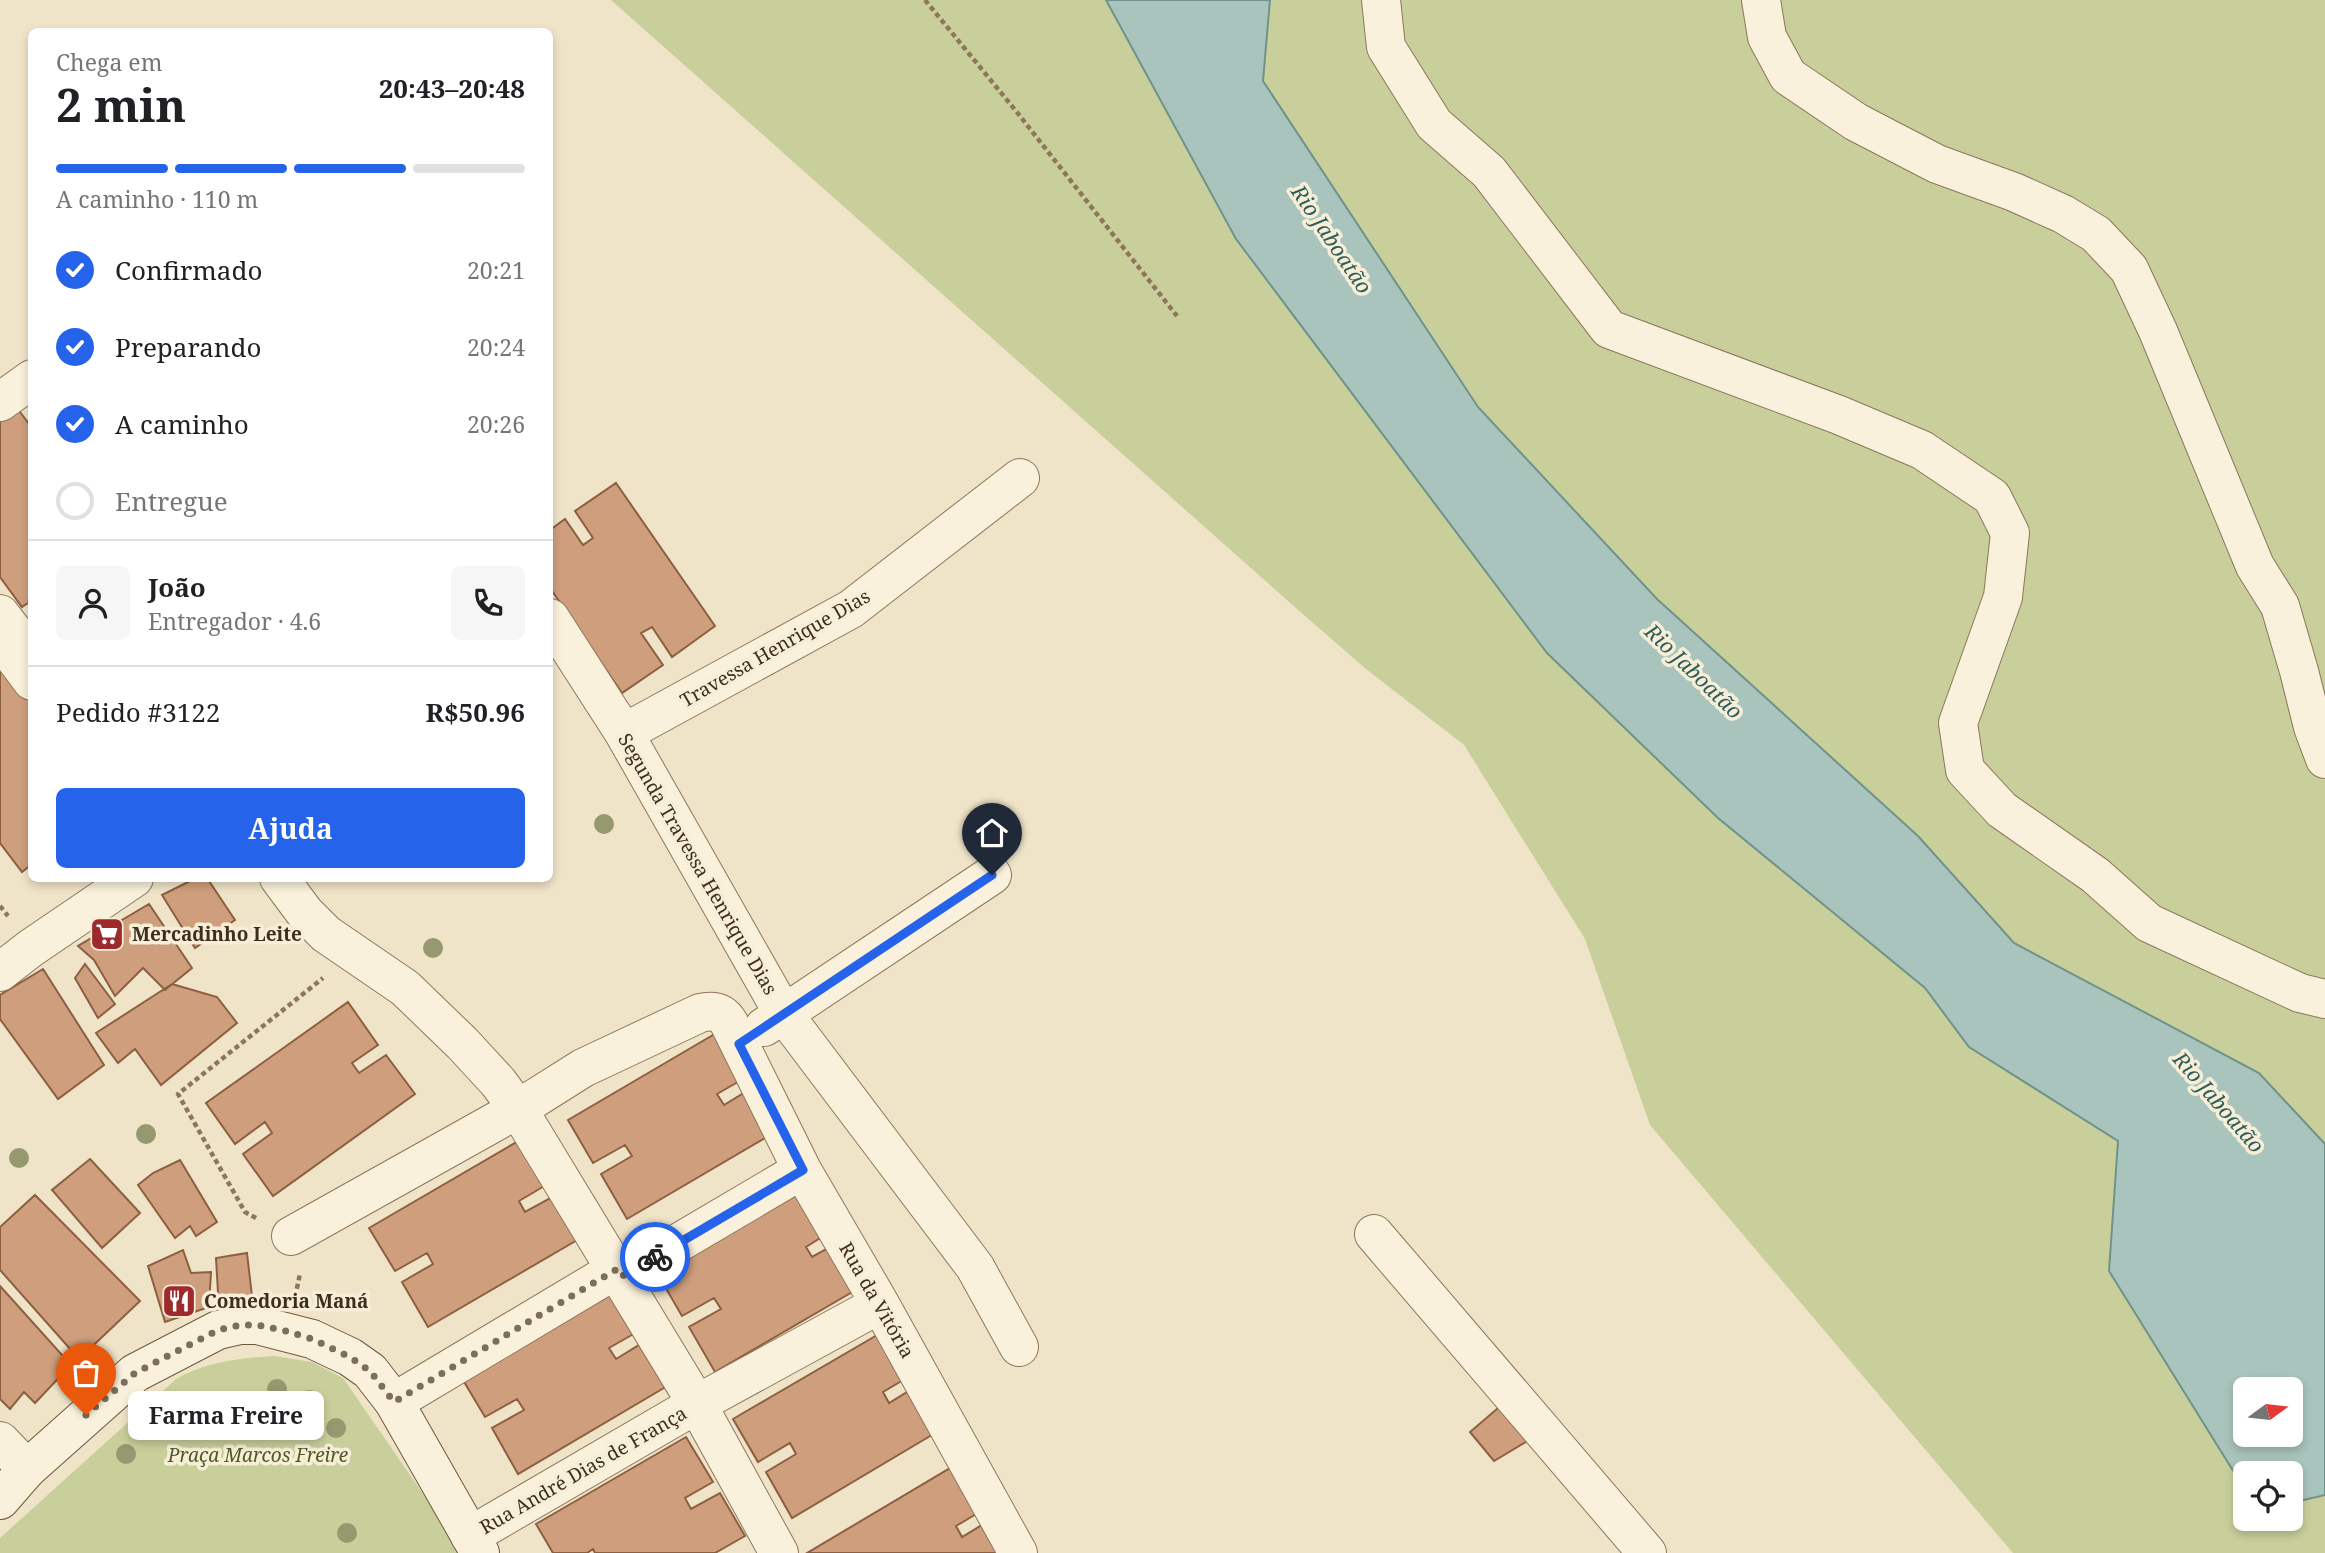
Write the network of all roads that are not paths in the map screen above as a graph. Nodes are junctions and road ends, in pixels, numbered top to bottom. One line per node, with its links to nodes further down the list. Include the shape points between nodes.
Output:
1 (1381, 0): 15 (street, via 1386,47 1434,124 1489,173 1609,329 1922,450 1992,498 2010,533 2003,597 1958,723 1965,770 2002,810 2095,875 2149,923 2300,993)
2 (1761, 0): 10 (street, via 1767,37 1788,76 1856,122 1937,164 2063,214 2096,234 2129,269 2255,566 2280,606)
3 (28, 382): 4 (street)
4 (0, 402)
5 (1020, 478): 9 (street, Travessa Henrique Dias, via 850,609)
6 (0, 614): 8 (street)
7 (553, 623): 9 (street, Segunda Travessa Henrique Dias)
8 (19, 655)
9 (624, 733): 16 (street, Segunda Travessa Henrique Dias)
10 (2325, 759)
11 (992, 875): 16 (street)
12 (128, 882): 14 (street)
13 (282, 882): 18 (street, Rua André Dias de França, via 326,934 405,988 462,1043)
14 (0, 972)
15 (2325, 999)
16 (783, 1013): 17 (street); 24 (street, Segunda Travessa Henrique Dias, via 975,1267)
17 (739, 1044): 18 (street, Rua da Vitória, via 722,1014 700,1013 583,1068); 19 (street, Rua da Vitória)
18 (518, 1109): 21 (street, Rua da Vitória); 22 (street, Rua André Dias de França)
19 (803, 1170): 22 (street); 23 (street, Rua da Vitória)
20 (1374, 1234): 33 (street)
21 (291, 1236)
22 (619, 1273): 25 (street); 26 (street, Rua André Dias de França)
23 (880, 1304): 26 (street, Rua André Dias de França); 32 (street, Rua da Vitória)
24 (1019, 1347)
25 (394, 1402): 28 (street, via 361,1364 312,1339 240,1325 218,1330 162,1357 125,1381); 30 (street)
26 (697, 1404): 30 (street, Rua André Dias de França); 31 (street, Rua André Dias de França)
27 (0, 1441): 28 (street)
28 (27, 1469): 29 (street)
29 (0, 1500)
30 (475, 1544)
31 (771, 1550)
32 (1017, 1553)
33 (1647, 1553)

